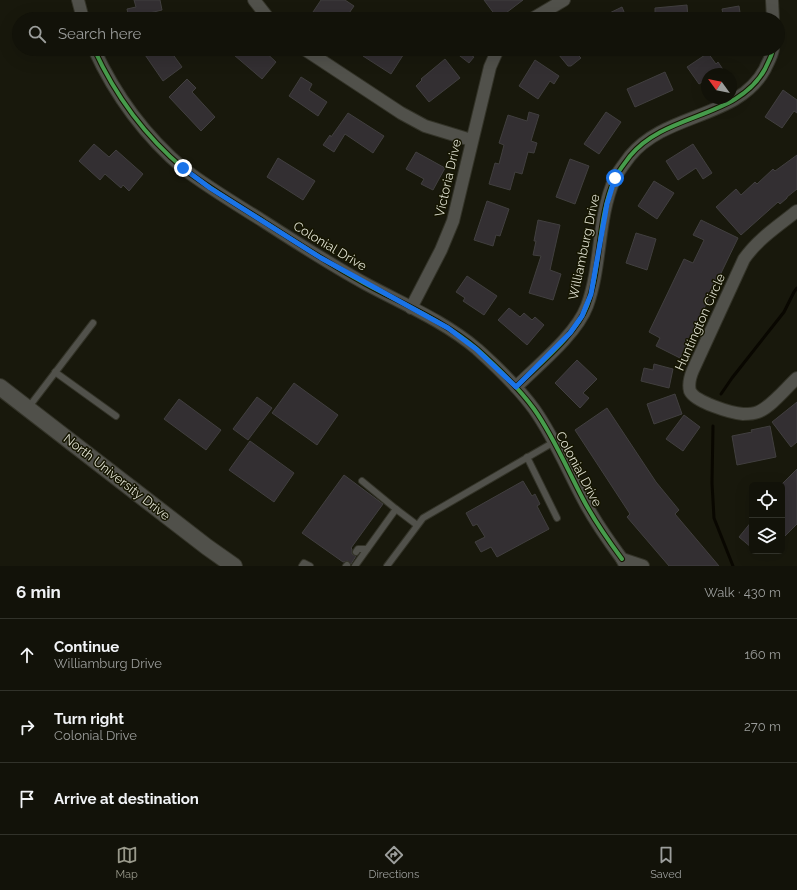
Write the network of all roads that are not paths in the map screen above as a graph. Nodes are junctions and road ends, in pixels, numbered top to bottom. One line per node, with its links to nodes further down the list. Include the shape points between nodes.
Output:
1 (78, 0): 5 (street)
2 (254, 0): 6 (street)
3 (564, 0): 7 (street)
4 (772, 0): 8 (street)
5 (81, 12)
6 (263, 12)
7 (544, 12)
8 (773, 12)
9 (98, 56): 15 (street, Colonial Drive, via 126,107 183,168 210,188 321,258)
10 (315, 56): 13 (street, via 414,120 434,130)
11 (495, 56): 13 (street, Victoria Drive)
12 (770, 56): 20 (street, Williamburg Drive, via 763,73 750,89 726,104 656,134 632,154 622,167 615,178 607,204 591,294 582,316 570,333)
13 (471, 140): 15 (street, Victoria Drive, via 450,229)
14 (797, 211): 18 (street, Huntington Circle, via 763,237 744,259 693,370 689,386 691,392 700,400 731,412 749,414 764,409)
15 (411, 308): 20 (street, Colonial Drive, via 461,337)
16 (93, 323): 17 (lane)
17 (56, 372): 21 (lane); 22 (lane)
18 (797, 378)
19 (0, 387): 21 (main road, North University Drive)
20 (516, 387): 23 (street, Colonial Drive, via 534,408)
21 (28, 408): 32 (main road, North University Drive)
22 (116, 416)
23 (554, 442): 24 (lane); 31 (street, Colonial Drive, via 589,510)
24 (527, 457): 27 (lane); 28 (lane, via 423,518)
25 (362, 482): 26 (lane)
26 (396, 510): 28 (lane); 29 (lane)
27 (557, 518)
28 (417, 525): 36 (lane)
29 (367, 550): 30 (lane, via 358,549); 35 (lane)
30 (356, 552)
31 (624, 562): 37 (street, Colonial Drive)
32 (234, 566)
33 (302, 566): 34 (lane, via 304,563)
34 (310, 566)
35 (355, 566)
36 (386, 566)
37 (643, 566)

